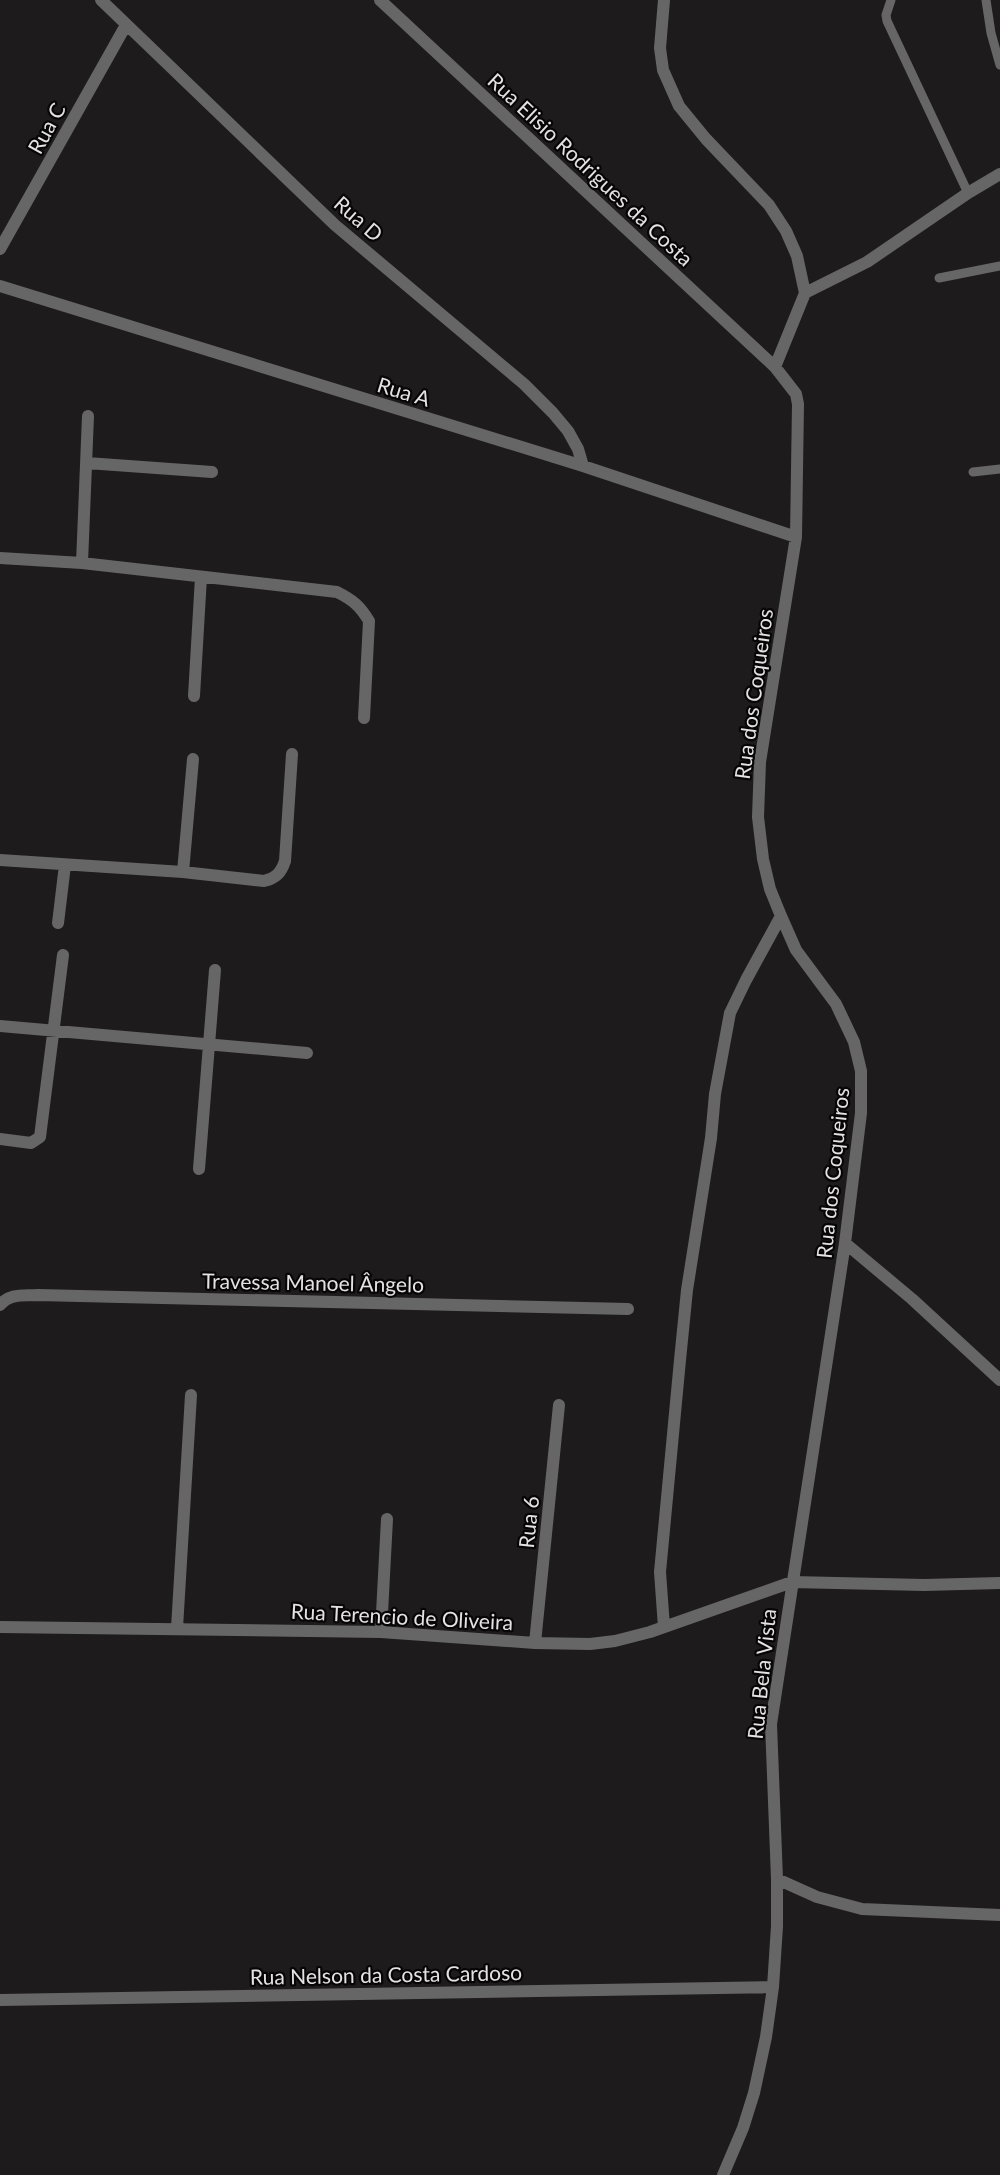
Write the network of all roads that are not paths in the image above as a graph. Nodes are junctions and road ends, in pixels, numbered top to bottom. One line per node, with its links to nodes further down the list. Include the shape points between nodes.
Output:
1 (101, 0): 6 (street, Rua D)
2 (380, 0): 15 (street, Rua Elisio Rodrigues da Costa)
3 (664, 0): 14 (street, via 660,48 668,84 689,121 755,188 780,222 797,256)
4 (891, 0): 9 (lane, via 887,21)
5 (986, 0): 7 (lane)
6 (126, 25): 10 (street, Rua C); 18 (street, Rua D, via 335,225 524,384 568,431)
7 (1000, 65)
8 (1000, 174): 9 (street)
9 (968, 193): 14 (street, via 867,262)
10 (0, 249)
11 (1000, 266): 12 (lane)
12 (939, 278)
13 (0, 286): 18 (street, Rua A)
14 (805, 293): 15 (street)
15 (775, 367): 22 (street, Rua dos Coqueiros, via 796,394 798,404)
16 (88, 416): 17 (street)
17 (87, 463): 20 (street); 24 (street)
18 (583, 466): 22 (street, Rua A)
19 (1000, 469): 21 (lane)
20 (212, 472)
21 (973, 472)
22 (796, 537): 33 (street, Rua dos Coqueiros, via 759,773 758,817 763,859)
23 (0, 558): 24 (street)
24 (82, 563): 25 (street)
25 (201, 577): 26 (street); 27 (street, via 337,592 352,599 369,621)
26 (194, 696)
27 (364, 718)
28 (292, 754): 32 (street, via 285,861 280,873 264,881)
29 (193, 759): 32 (street)
30 (0, 860): 31 (street)
31 (65, 865): 32 (street); 34 (street)
32 (183, 872)
33 (781, 916): 43 (street, Rua dos Coqueiros, via 796,950 836,1004 854,1042 861,1071 861,1113); 54 (street, via 730,1013 717,1083 680,1360 660,1572)
34 (58, 923)
35 (63, 955): 38 (street)
36 (215, 970): 39 (street)
37 (0, 1026): 38 (street)
38 (53, 1032): 39 (street); 41 (street, via 40,1137 31,1143)
39 (211, 1046): 40 (street); 42 (street)
40 (307, 1053)
41 (0, 1139)
42 (199, 1168)
43 (845, 1243): 46 (street); 50 (street, Rua dos Coqueiros)
44 (0, 1305): 45 (street, Travessa Manoel Ângelo, via 12,1296 38,1295)
45 (628, 1309)
46 (1000, 1380)
47 (191, 1395): 53 (street)
48 (560, 1405): 56 (street, Rua 6)
49 (387, 1519): 55 (street)
50 (792, 1582): 51 (street); 54 (street, Rua Terencio de Oliveira); 57 (street, Rua Bela Vista, via 771,1724)
51 (1000, 1583)
52 (0, 1627): 53 (street, Rua Terencio de Oliveira)
53 (177, 1628): 55 (street, Rua Terencio de Oliveira)
54 (664, 1628): 56 (street, Rua Terencio de Oliveira, via 590,1644)
55 (381, 1632): 56 (street, Rua Terencio de Oliveira)
56 (535, 1643)
57 (777, 1879): 58 (street, via 817,1897 862,1909); 59 (street, Rua Bela Vista)
58 (1000, 1915)
59 (773, 1987): 60 (street, Rua Nelson da Costa Cardoso); 61 (street, Rua Bela Vista, via 754,2093)
60 (0, 2000)
61 (723, 2175)

